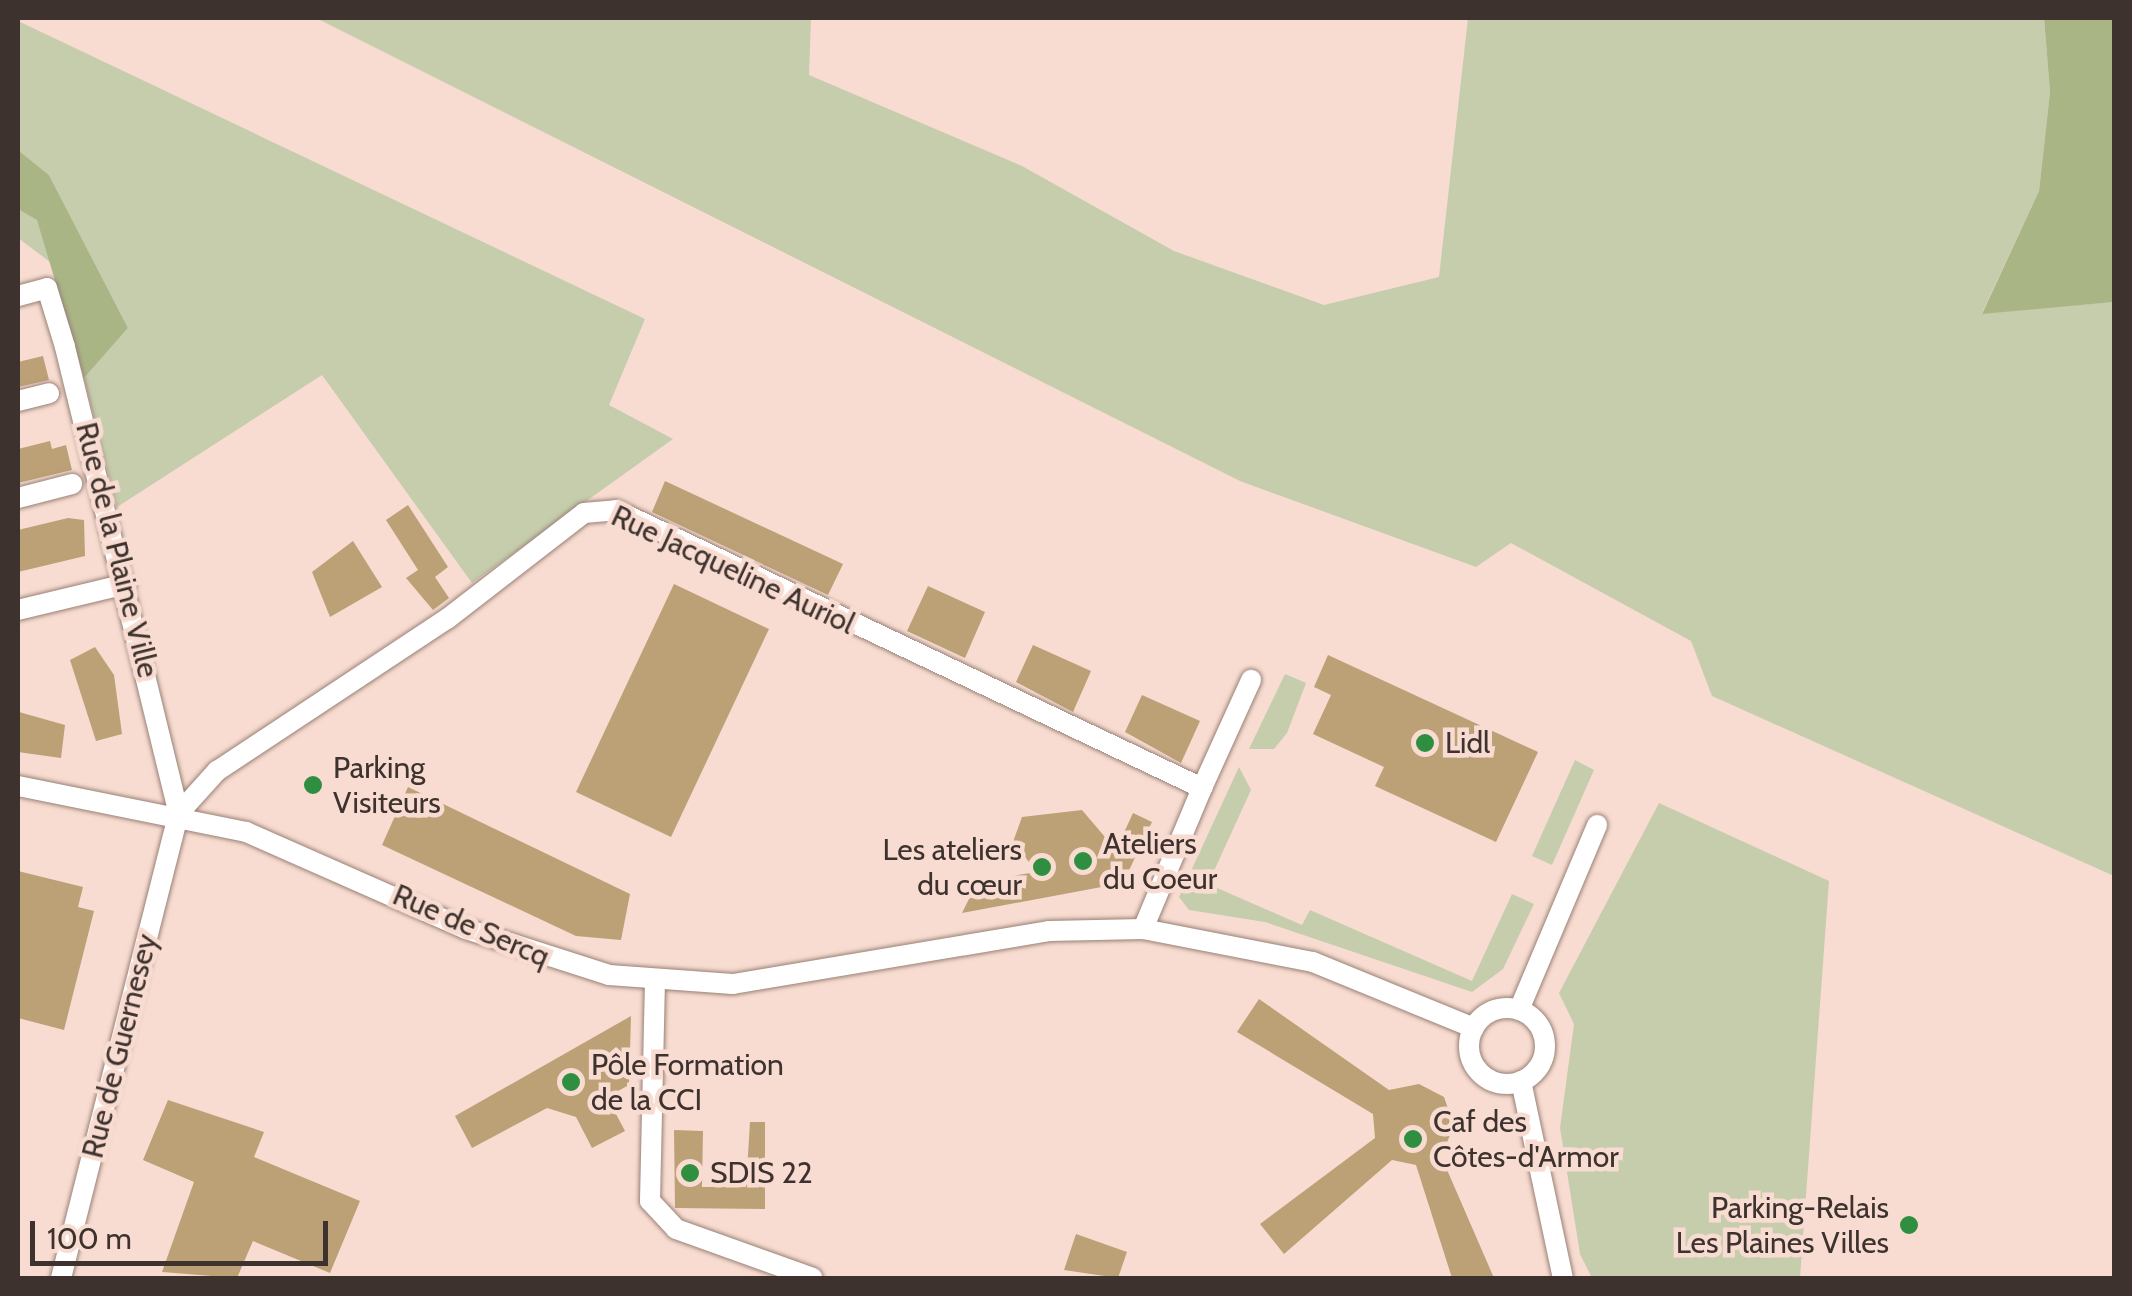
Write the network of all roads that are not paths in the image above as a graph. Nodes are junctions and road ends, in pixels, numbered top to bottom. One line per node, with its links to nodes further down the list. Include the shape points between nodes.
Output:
1 (18, 296): 6 (street, Rue de la Plaine Ville, via 47,288)
2 (49, 393): 3 (street)
3 (18, 402)
4 (72, 484): 5 (street)
5 (18, 498)
6 (126, 584): 7 (street); 11 (street, Rue de la Plaine Ville)
7 (18, 610)
8 (1251, 680): 10 (street)
9 (18, 786): 11 (street, Rue de Sercq)
10 (1202, 788): 11 (street, Rue Jacqueline Auriol, via 602,508 568,521 446,619 218,770); 13 (street)
11 (179, 814): 14 (street, Rue de Sercq, via 310,855 524,951); 18 (street, Rue de Guernesey)
12 (1597, 825): 15 (street)
13 (1142, 929): 14 (street, Rue de Sercq, via 1049,931 775,981); 16 (street, Rue de Sercq, via 1313,962)
14 (654, 980): 19 (street, via 650,1202 676,1228)
15 (1520, 1010): 16 (street, via 1498,1009); 17 (street, via 1540,1026 1545,1052)
16 (1474, 1028): 17 (street, via 1474,1066 1495,1082)
17 (1521, 1081): 20 (street)
18 (61, 1278)
19 (813, 1278)
20 (1563, 1278)

